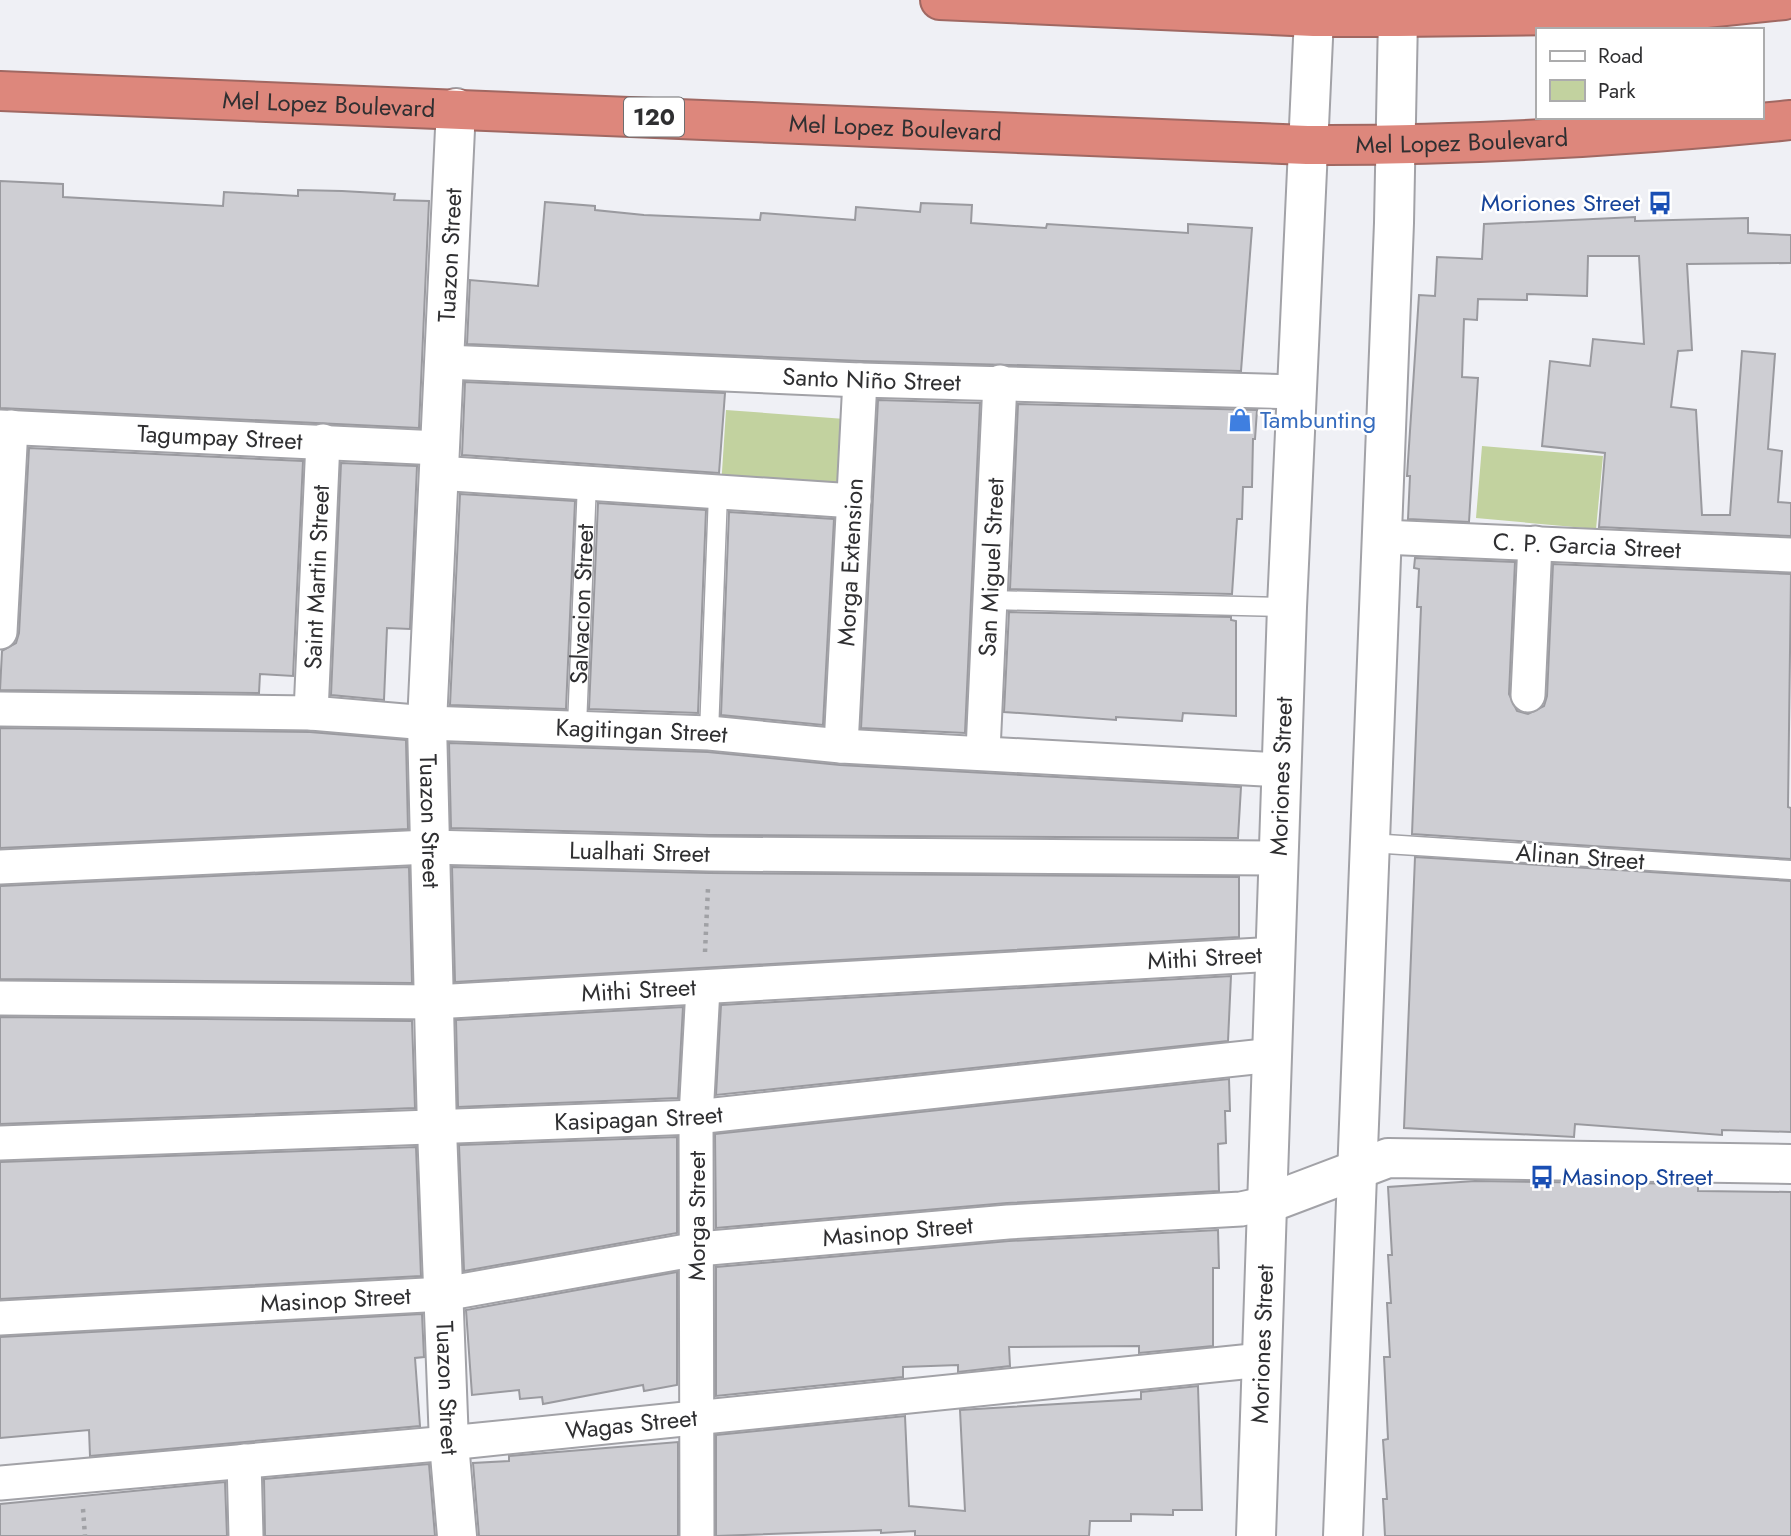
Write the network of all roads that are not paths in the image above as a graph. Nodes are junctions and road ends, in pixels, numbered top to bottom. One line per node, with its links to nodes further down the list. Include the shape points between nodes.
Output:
1 (940, 0): 3 (highway)
2 (1784, 0): 5 (highway, via 1648,14)
3 (1122, 3): 4 (highway)
4 (1314, 8): 5 (highway); 9 (main road, Moriones Street)
5 (1398, 8): 10 (main road)
6 (0, 90): 7 (highway, Mel Lopez Boulevard / 120)
7 (456, 108): 9 (highway, Mel Lopez Boulevard / 120); 11 (main road, Tuazon Street)
8 (1791, 120): 10 (highway, Mel Lopez Boulevard / 120, via 1647,134)
9 (1307, 145): 10 (highway, Mel Lopez Boulevard / 120); 14 (main road, Moriones Street)
10 (1397, 146): 21 (main road)
11 (445, 362): 12 (street, Santo Niño Street); 17 (main road, Tuazon Street)
12 (860, 380): 13 (street, Santo Niño Street); 20 (street, Morga Extension)
13 (1000, 382): 14 (street, Santo Niño Street); 24 (street, San Miguel Street)
14 (1297, 392): 25 (main road, Moriones Street)
15 (5, 427): 16 (street, Tagumpay Street); 26 (street)
16 (323, 441): 17 (street, Tagumpay Street); 29 (street, Saint Martin Street)
17 (439, 461): 18 (street); 30 (main road, Tuazon Street)
18 (587, 483): 19 (street); 31 (lane, Salvacion Street)
19 (718, 494): 20 (street); 32 (lane)
20 (854, 501): 33 (street, Morga Extension)
21 (1382, 537): 22 (street, C. P. Garcia Street); 36 (main road)
22 (1535, 543): 23 (street, C. P. Garcia Street); 27 (street)
23 (1791, 555)
24 (991, 600): 25 (lane); 34 (street, San Miguel Street)
25 (1287, 607): 35 (main road, Moriones Street)
26 (0, 632)
27 (1528, 695)
28 (0, 709): 29 (street, Kagitingan Street)
29 (311, 713): 30 (street, Kagitingan Street)
30 (427, 723): 31 (street, Kagitingan Street); 37 (main road, Tuazon Street)
31 (577, 726): 32 (street, Kagitingan Street)
32 (709, 733): 33 (street, Kagitingan Street)
33 (841, 746): 34 (street, Kagitingan Street)
34 (983, 751): 35 (street, Kagitingan Street)
35 (1281, 770): 38 (main road, Moriones Street)
36 (1370, 844): 40 (lane, Alinan Street); 50 (main road)
37 (428, 847): 38 (street, Lualhati Street); 39 (street, Lualhati Street); 44 (main road, Tuazon Street)
38 (1279, 858): 41 (main road, Moriones Street)
39 (0, 867)
40 (1791, 870)
41 (1277, 954): 42 (street, Mithi Street); 45 (main road, Moriones Street)
42 (703, 988): 44 (street, Mithi Street); 46 (street, Morga Street)
43 (0, 998): 44 (street, Mithi Street)
44 (434, 1002): 47 (main road, Tuazon Street)
45 (1274, 1055): 46 (street, Kasipagan Street); 51 (main road, Moriones Street)
46 (696, 1117): 47 (street, Kasipagan Street); 52 (street, Morga Street)
47 (437, 1129): 48 (street, Kasipagan Street); 53 (main road, Tuazon Street)
48 (0, 1143)
49 (1791, 1164): 50 (main road, Masinop Street, via 1388,1158)
50 (1357, 1171): 51 (main road, Masinop Street); 64 (main road)
51 (1269, 1203): 52 (street, Masinop Street, via 1241,1209 1008,1222); 55 (main road, Moriones Street)
52 (698, 1249): 53 (street, Masinop Street); 56 (street, Morga Street)
53 (444, 1294): 54 (street, Masinop Street); 57 (main road, Tuazon Street)
54 (0, 1318)
55 (1262, 1360): 56 (street, Wagas Street); 63 (main road, Moriones Street)
56 (695, 1417): 57 (street, Wagas Street); 62 (street, Morga Street)
57 (449, 1443): 58 (street, Wagas Street); 61 (main road, Tuazon Street)
58 (244, 1461): 59 (street, Wagas Street); 60 (street)
59 (0, 1483)
60 (246, 1536)
61 (457, 1536)
62 (696, 1536)
63 (1256, 1536)
64 (1343, 1536)

